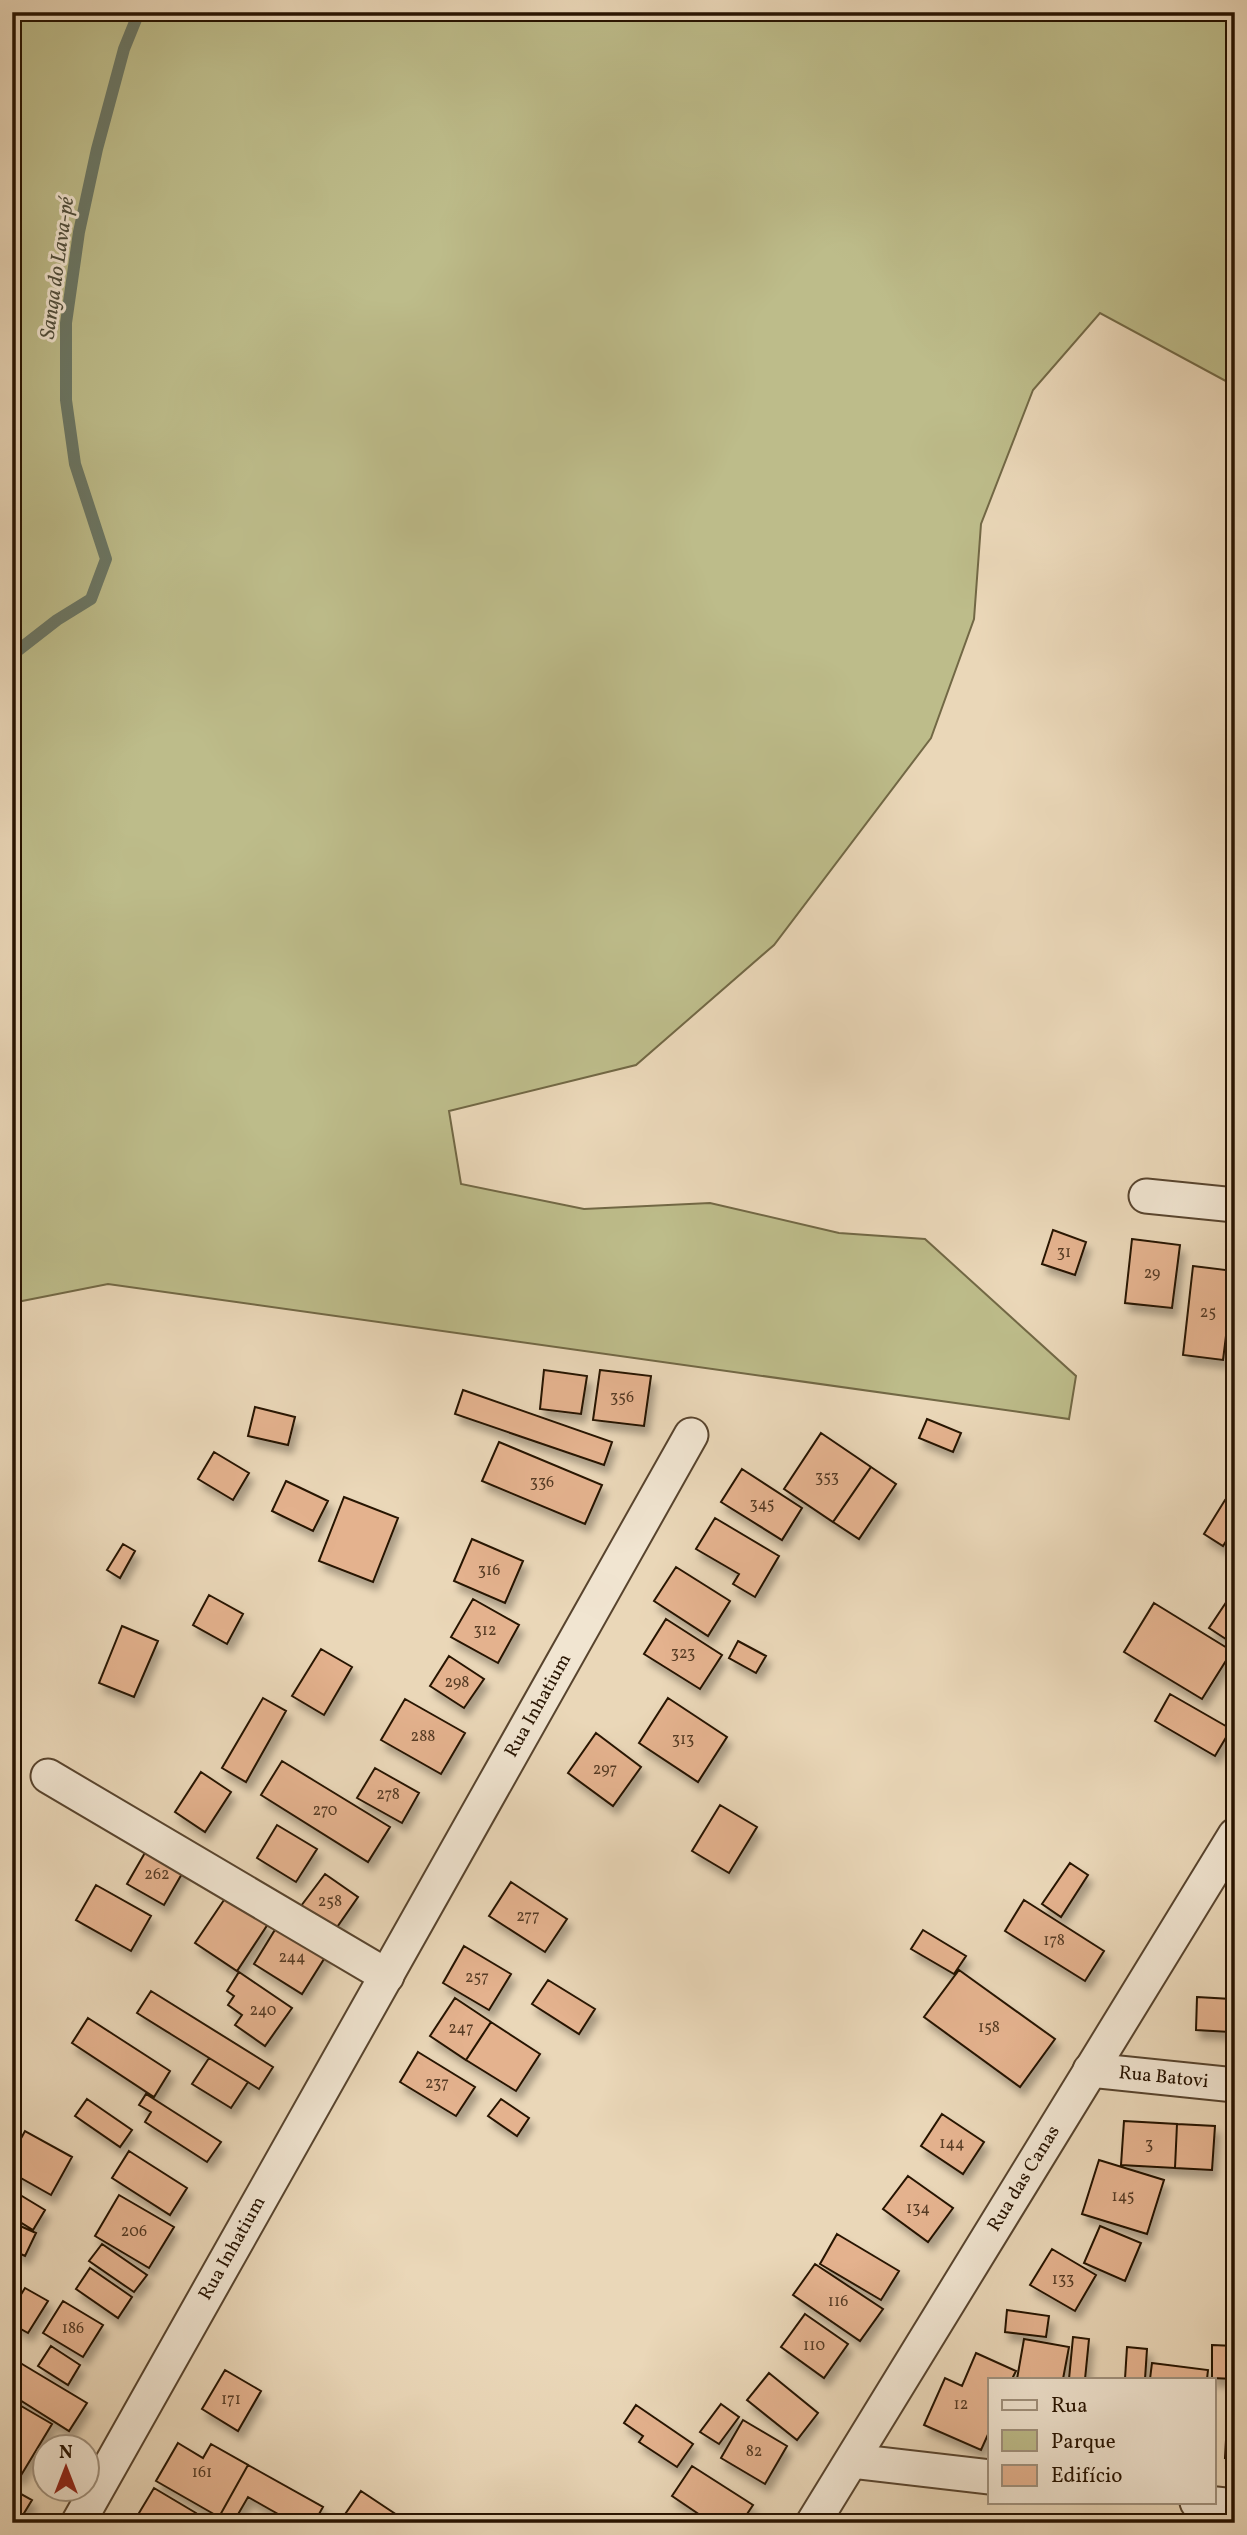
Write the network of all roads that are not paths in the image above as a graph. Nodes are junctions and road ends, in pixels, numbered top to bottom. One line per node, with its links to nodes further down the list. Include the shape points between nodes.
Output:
1 (1146, 1196): 2 (street)
2 (1235, 1205)
3 (691, 1435): 6 (street, Rua Inhatium)
4 (48, 1776): 6 (street)
5 (1235, 1835): 7 (street, Rua das Canas)
6 (387, 1976): 13 (street, Rua Inhatium)
7 (1090, 2070): 8 (street, Rua Batovi); 9 (street, Rua das Canas)
8 (1235, 2085)
9 (852, 2461): 10 (street); 14 (street, Rua das Canas)
10 (988, 2477)
11 (1216, 2504): 12 (street)
12 (1235, 2506)
13 (78, 2523)
14 (813, 2523)

